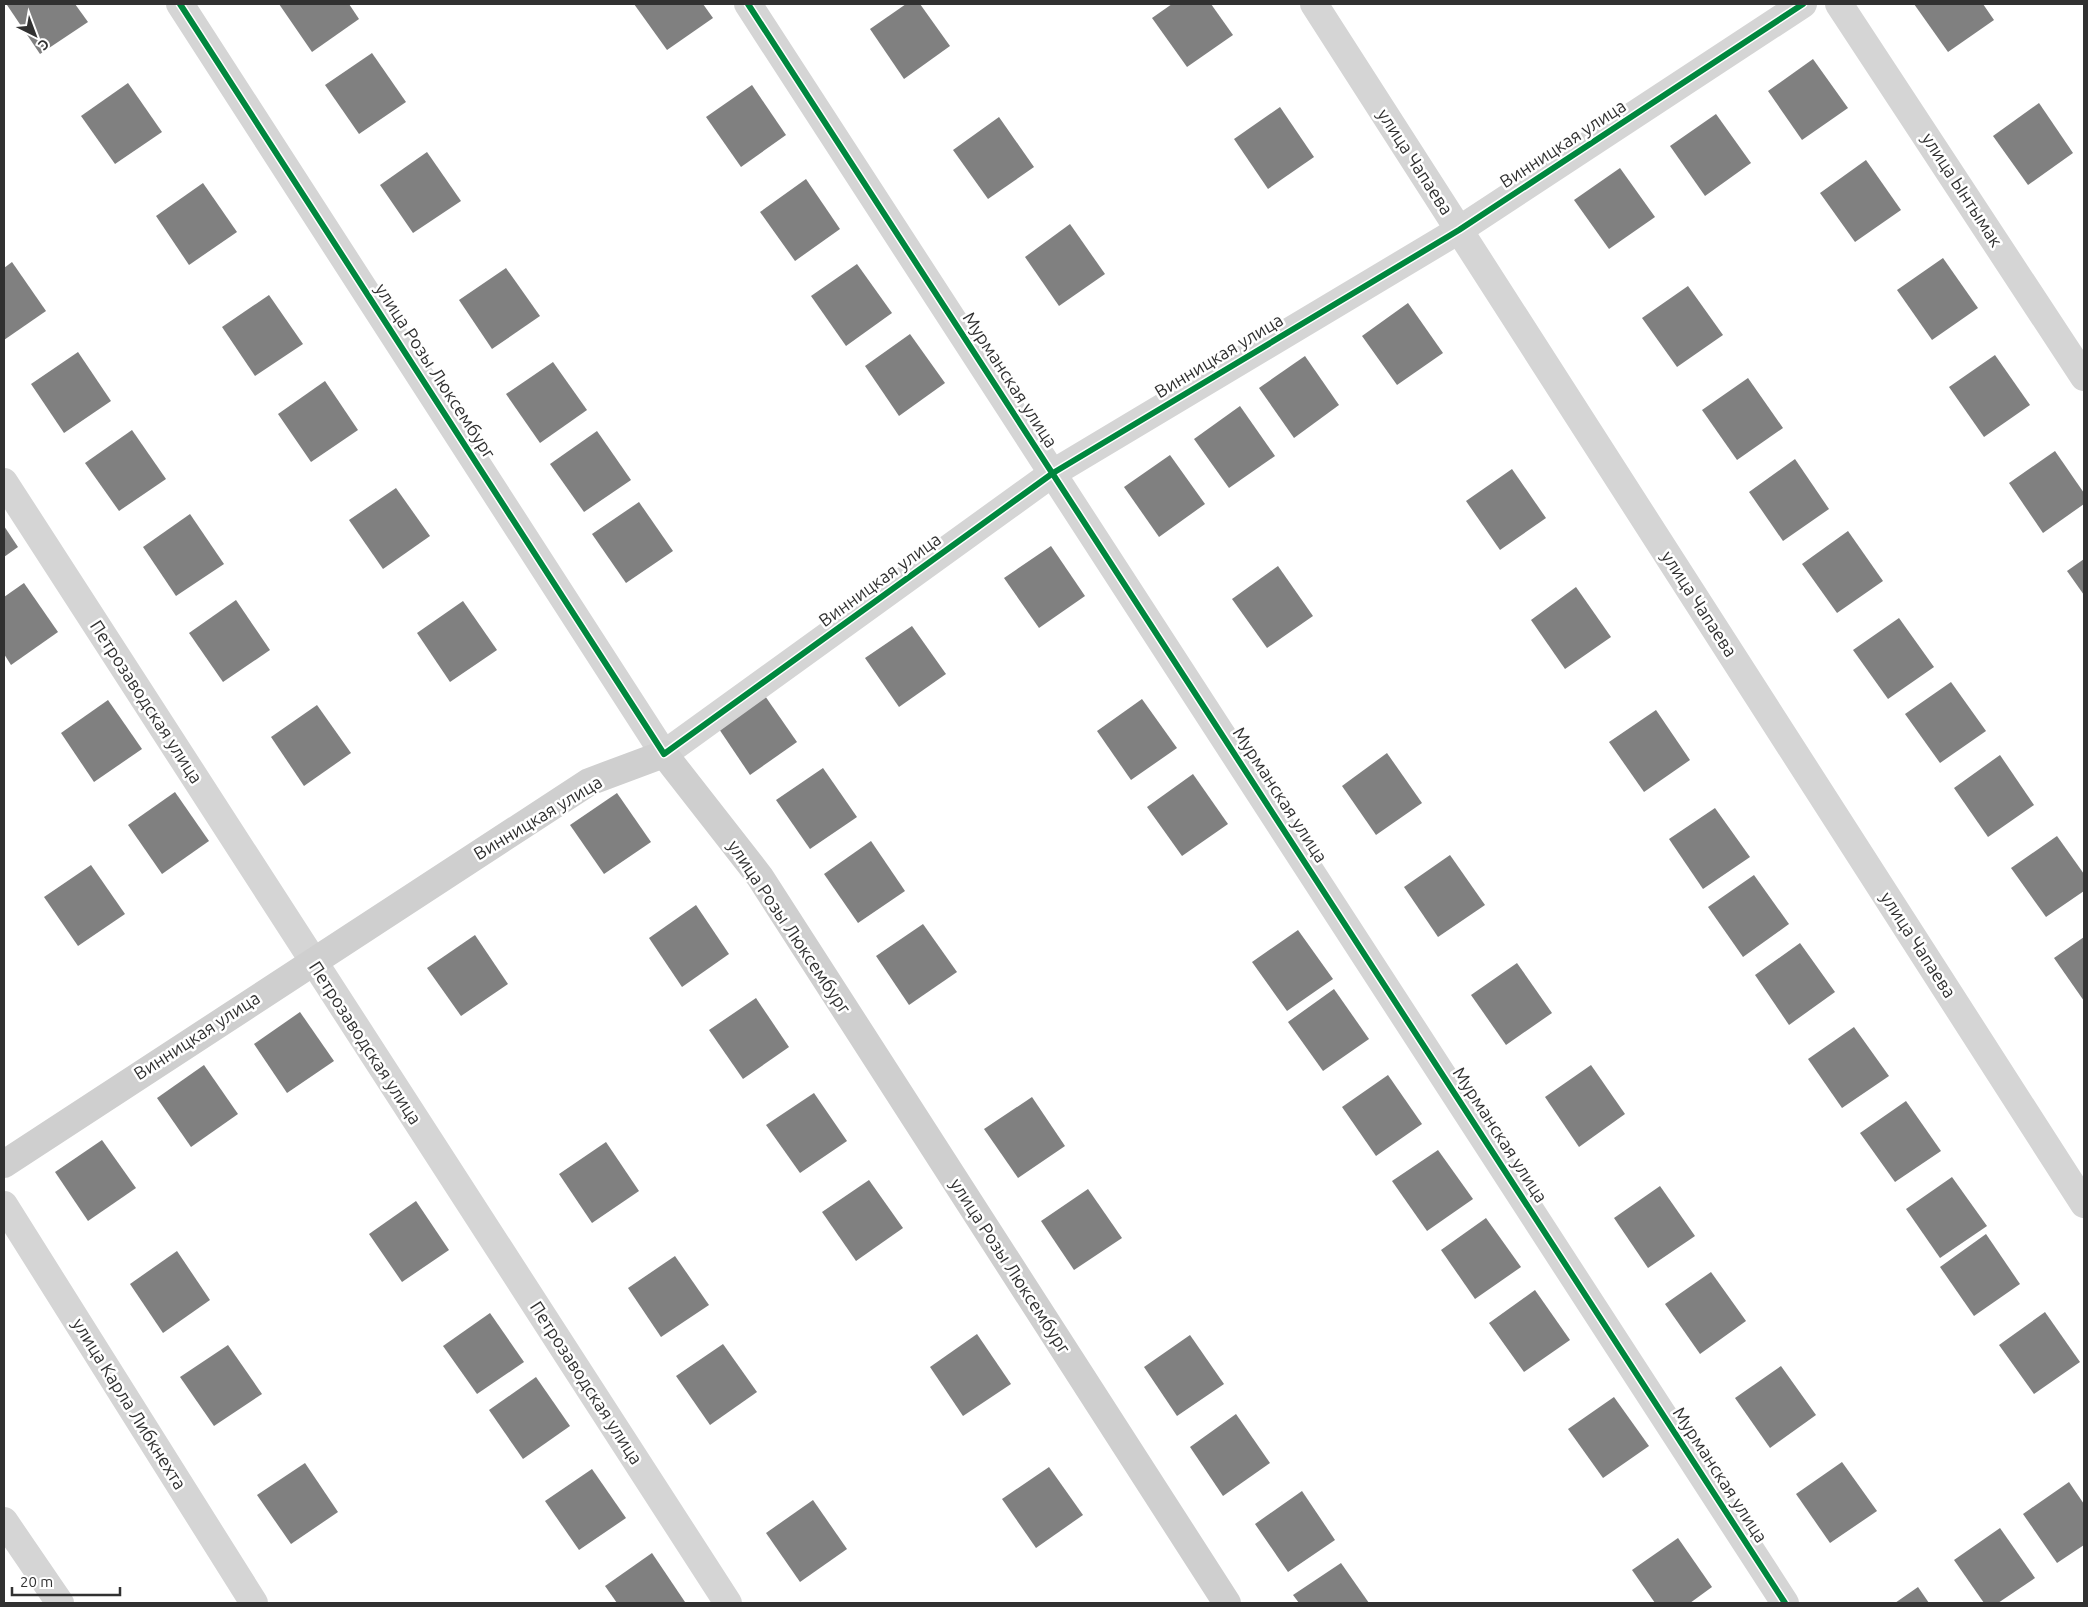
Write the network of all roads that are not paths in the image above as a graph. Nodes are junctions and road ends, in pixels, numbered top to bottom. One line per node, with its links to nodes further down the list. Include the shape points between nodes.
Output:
1 (180, 4): 10 (street, улица Розы Люксембург)
2 (748, 4): 8 (street, Мурманская улица)
3 (1314, 4): 6 (street, улица Чапаева)
4 (1803, 4): 6 (street, Винницкая улица)
5 (1839, 4): 7 (street, улица Ынтымак)
6 (1459, 230): 8 (street, Винницкая улица); 13 (street, улица Чапаева)
7 (2084, 377)
8 (1053, 473): 10 (street, Винницкая улица); 20 (street, Мурманская улица)
9 (4, 482): 11 (street, Петрозаводская улица)
10 (664, 754): 11 (main road, Винницкая улица, via 588,782); 19 (main road, улица Розы Люксембург, via 760,877)
11 (312, 961): 12 (main road, Винницкая улица); 18 (street, Петрозаводская улица)
12 (4, 1164)
13 (2084, 1204)
14 (4, 1205): 17 (street, улица Карла Либкнехта)
15 (4, 1521): 16 (street)
16 (60, 1603)
17 (254, 1603)
18 (728, 1603)
19 (1227, 1603)
20 (1785, 1603)

